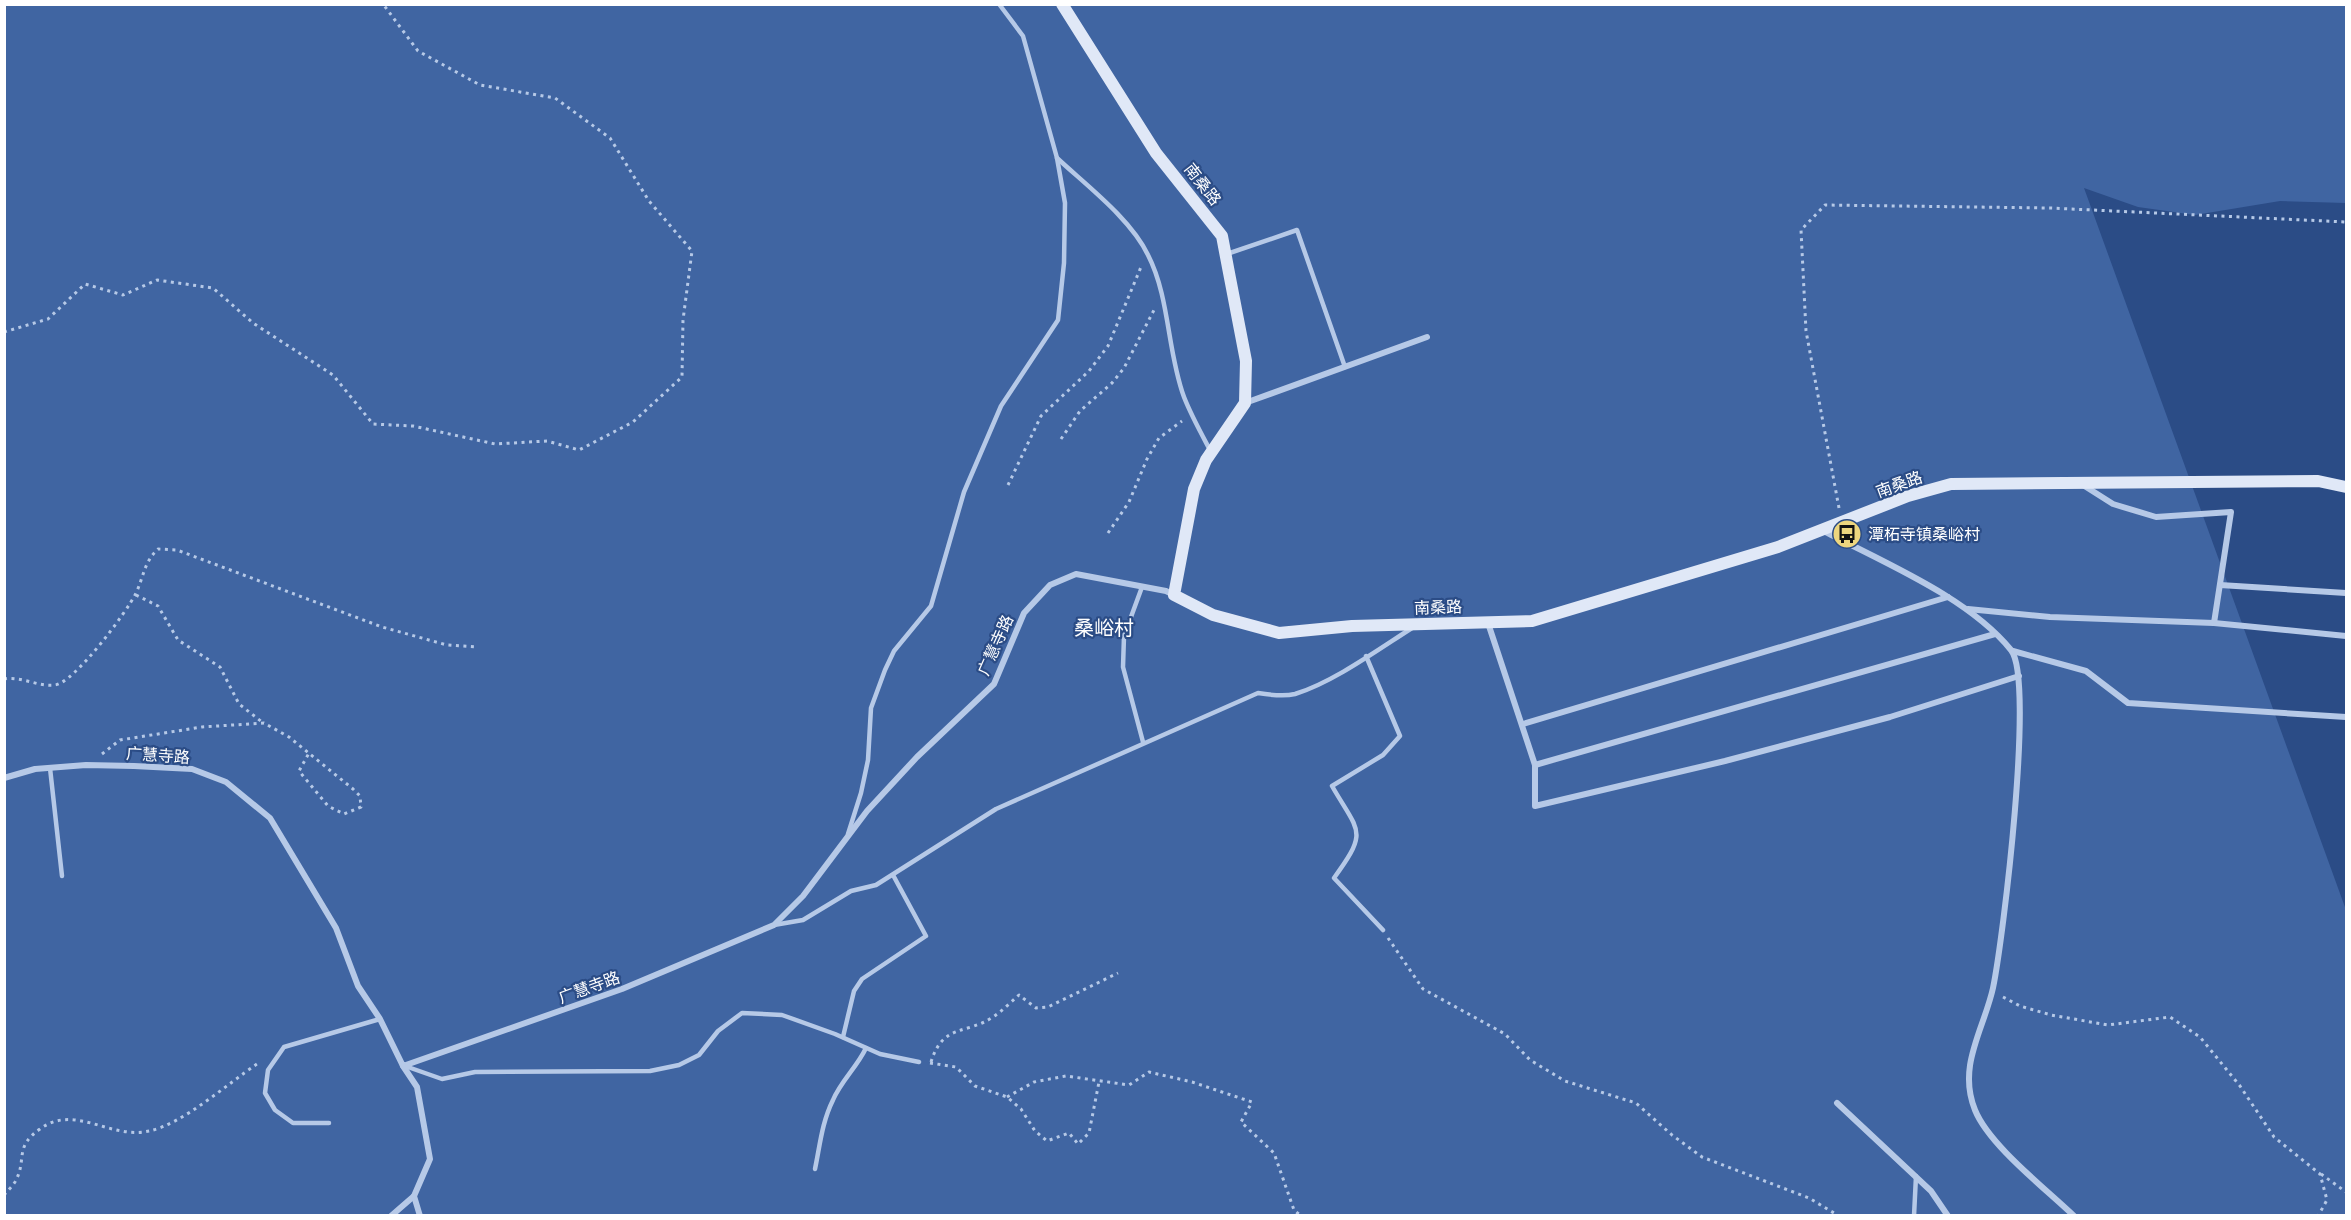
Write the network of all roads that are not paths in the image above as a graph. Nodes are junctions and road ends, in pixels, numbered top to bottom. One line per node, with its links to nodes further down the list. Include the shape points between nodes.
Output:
1 (999, 4): 3 (lane, via 1023,36)
2 (1062, 4): 4 (street, 南桑路, via 1156,153 1222,236)
3 (1057, 158): 8 (lane, via 1119,217 1147,252 1159,279 1184,396); 32 (lane, via 1065,203 1058,320 1001,406 964,492 931,606 894,651 885,670 870,708 868,760)
4 (1226, 254): 6 (lane, via 1297,230); 7 (street, 南桑路, via 1246,361)
5 (1427, 337): 6 (street)
6 (1345, 367): 7 (street)
7 (1245, 403): 8 (street)
8 (1211, 453): 15 (street, via 1194,489)
9 (2080, 484): 10 (street, 南桑路, via 2318,481); 11 (street, 南桑路, via 1951,484 1908,496); 12 (street, via 2113,504 2156,517 2231,512)
10 (2346, 487)
11 (1824, 531): 16 (street); 18 (street, 南桑路, via 1690,576 1532,621)
12 (2220, 585): 14 (street); 19 (street)
13 (1142, 587): 15 (street, 广慧寺路); 28 (lane, via 1124,636 1123,668); 32 (street, 广慧寺路, via 1076,574 1050,585 1024,614 994,684 917,757)
14 (2346, 593)
15 (1174, 595): 20 (street, 南桑路, via 1213,615 1279,633)
16 (1948, 597): 17 (street); 27 (street)
17 (1968, 609): 19 (street, via 2050,617); 21 (street)
18 (1488, 622): 20 (street, 南桑路); 27 (street)
19 (2214, 623): 22 (street)
20 (1420, 624): 24 (lane)
21 (1995, 634): 23 (street); 29 (street)
22 (2346, 636)
23 (2013, 651): 25 (street); 26 (street, via 2086,671 2128,704)
24 (1366, 656): 28 (lane, via 1296,694 1258,693); 36 (lane, via 1400,736 1383,755 1332,786 1358,831 1357,842 1334,878)
25 (2019, 676): 29 (street, via 1890,717 1535,806); 51 (street, via 2020,744 2003,937 1993,991 1973,1043 1969,1088 1975,1111 1991,1136)
26 (2346, 717)
27 (1523, 724): 29 (street)
28 (1143, 742): 33 (lane, via 996,809)
29 (1536, 765)
30 (50, 768): 31 (street, 广慧寺路); 34 (lane); 37 (street, 广慧寺路, via 86,765 192,769 226,782 270,818 336,928 358,986)
31 (4, 778)
32 (848, 837): 35 (street, 广慧寺路, via 803,896)
33 (893, 875): 35 (lane, via 876,885 851,891 803,920); 38 (lane, via 926,936 862,979 854,992)
34 (62, 876)
35 (774, 925): 41 (street, 广慧寺路, via 622,989)
36 (1383, 930)
37 (380, 1018): 41 (street, 广慧寺路); 43 (lane, via 284,1047 268,1070 264,1093 275,1110 294,1123)
38 (843, 1037): 39 (lane); 41 (lane, via 782,1014 742,1013 718,1031 699,1055 679,1065 650,1071 475,1072 442,1078)
39 (866, 1048): 40 (lane); 44 (lane, via 834,1097 824,1122)
40 (919, 1062)
41 (404, 1066): 46 (street, via 417,1087 430,1159)
42 (1838, 1103): 45 (street)
43 (329, 1123)
44 (816, 1168)
45 (1916, 1176): 49 (lane); 50 (street)
46 (414, 1196): 47 (street); 48 (street)
47 (391, 1215)
48 (420, 1215)
49 (1914, 1215)
50 (1948, 1215)
51 (2074, 1215)

